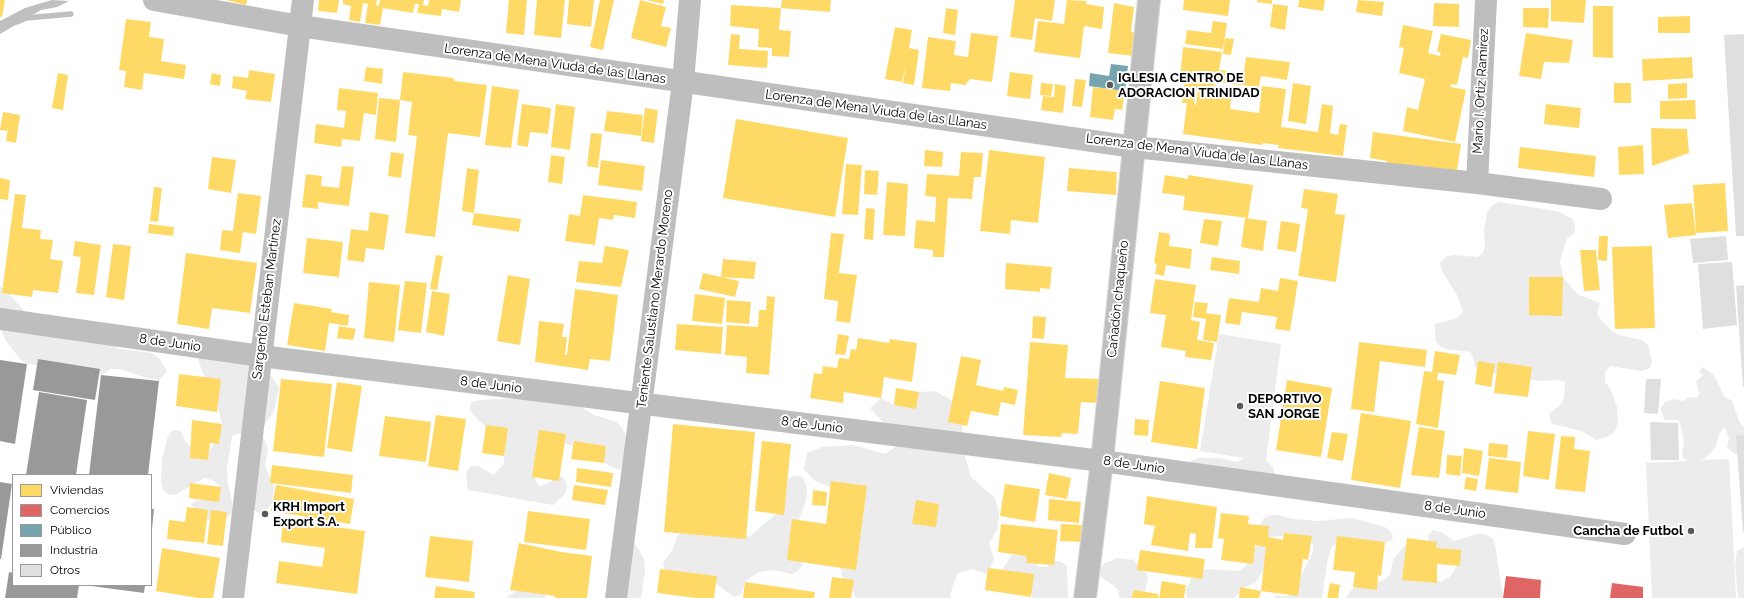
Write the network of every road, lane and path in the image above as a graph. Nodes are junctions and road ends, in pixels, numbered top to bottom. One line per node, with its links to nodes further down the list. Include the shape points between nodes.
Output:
1 (154, 0): 6 (street, Lorenza de Mena Viuda de las Llanas)
2 (302, 0): 6 (street, Sargento Esteban Martínez)
3 (690, 0): 7 (street, Teniente Salustiano Merardo Moreno)
4 (1149, 0): 8 (street, Cañadón chaqueño)
5 (1486, 0): 9 (street, Mario I. Ortiz Ramirez)
6 (300, 26): 7 (street, Lorenza de Mena Viuda de las Llanas); 12 (street, Sargento Esteban Martínez)
7 (683, 82): 8 (street, Lorenza de Mena Viuda de las Llanas); 13 (street, Teniente Salustiano Merardo Moreno)
8 (1134, 147): 9 (street, Lorenza de Mena Viuda de las Llanas); 14 (street, Cañadón chaqueño)
9 (1477, 183): 10 (street, Lorenza de Mena Viuda de las Llanas)
10 (1600, 199)
11 (0, 319): 12 (street, 8 de Junio)
12 (261, 356): 13 (street, 8 de Junio); 16 (street, Sargento Esteban Martínez)
13 (641, 404): 14 (street, 8 de Junio); 17 (street, Teniente Salustiano Merardo Moreno)
14 (1102, 461): 15 (street, 8 de Junio); 18 (street, Cañadón chaqueño)
15 (1625, 534)
16 (233, 598)
17 (616, 598)
18 (1085, 598)

